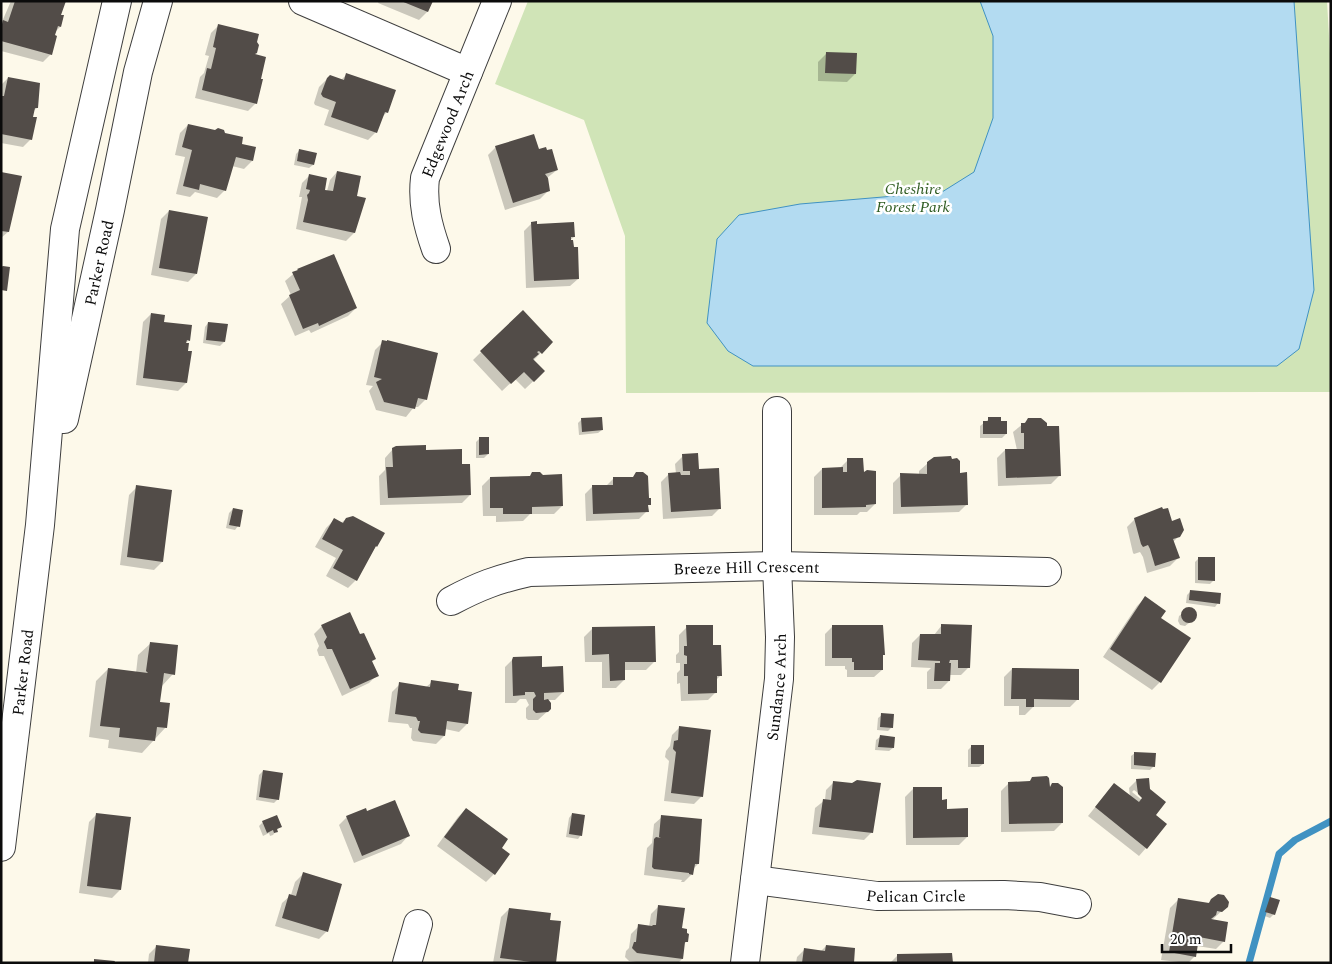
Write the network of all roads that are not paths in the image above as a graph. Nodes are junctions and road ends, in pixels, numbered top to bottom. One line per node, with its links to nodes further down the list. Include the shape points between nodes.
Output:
1 (117, 1): 8 (street, Parker Road, via 65,229)
2 (158, 1): 8 (street, Parker Road, via 138,72)
3 (303, 1): 5 (street)
4 (497, 1): 5 (street, Edgewood Arch)
5 (468, 72): 6 (street, Edgewood Arch, via 425,178 427,225)
6 (436, 249)
7 (777, 411): 9 (street, Sundance Arch)
8 (40, 525): 12 (street, Parker Road)
9 (777, 566): 10 (street, Breeze Hill Crescent); 11 (street, Breeze Hill Crescent, via 529,572 482,585); 13 (street, Sundance Arch, via 779,679)
10 (1047, 572)
11 (450, 601)
12 (1, 847)
13 (755, 880): 14 (street, Pelican Circle, via 877,896 1004,895); 17 (street, Sundance Arch)
14 (1077, 904)
15 (418, 924): 16 (street)
16 (407, 963)
17 (745, 963)

